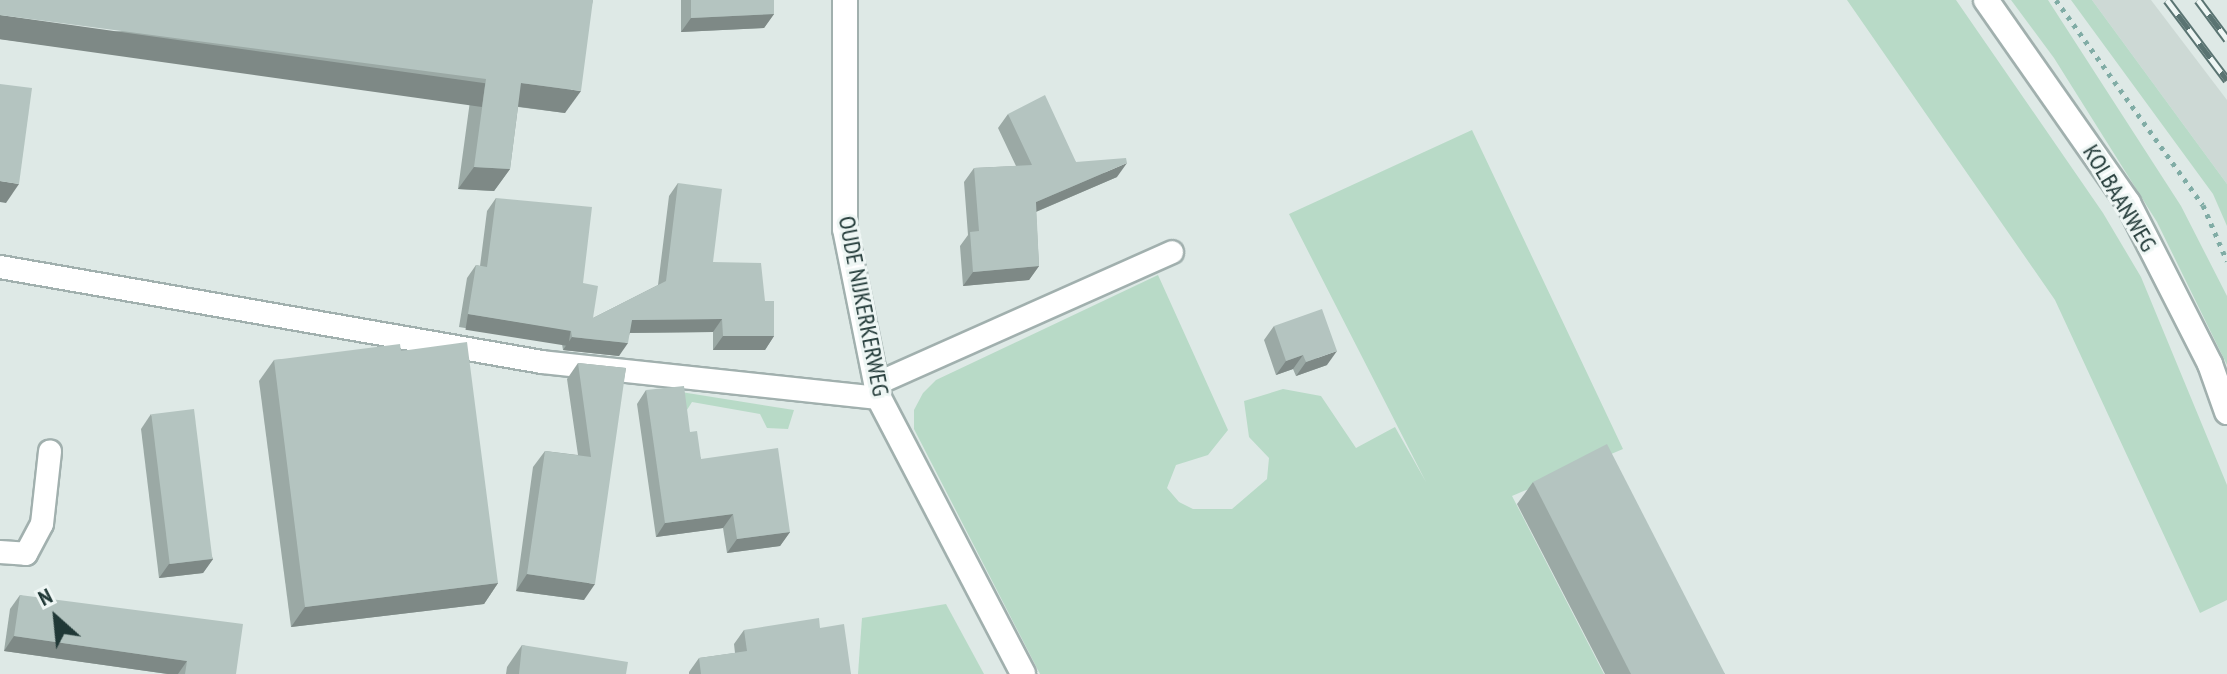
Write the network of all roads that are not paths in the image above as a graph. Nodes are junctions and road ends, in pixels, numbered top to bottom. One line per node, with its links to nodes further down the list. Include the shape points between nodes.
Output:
1 (845, 0): 5 (street, OUDE NIJKERKERWEG, via 845,229)
2 (1986, 0): 6 (street, KOLBAANWEG, via 2128,203 2210,364)
3 (1172, 252): 5 (lane)
4 (0, 267): 5 (lane, via 542,362)
5 (877, 391): 9 (street, OUDE NIJKERKERWEG)
6 (2227, 412)
7 (50, 451): 8 (lane, via 42,524 26,554)
8 (0, 552)
9 (1023, 674)

